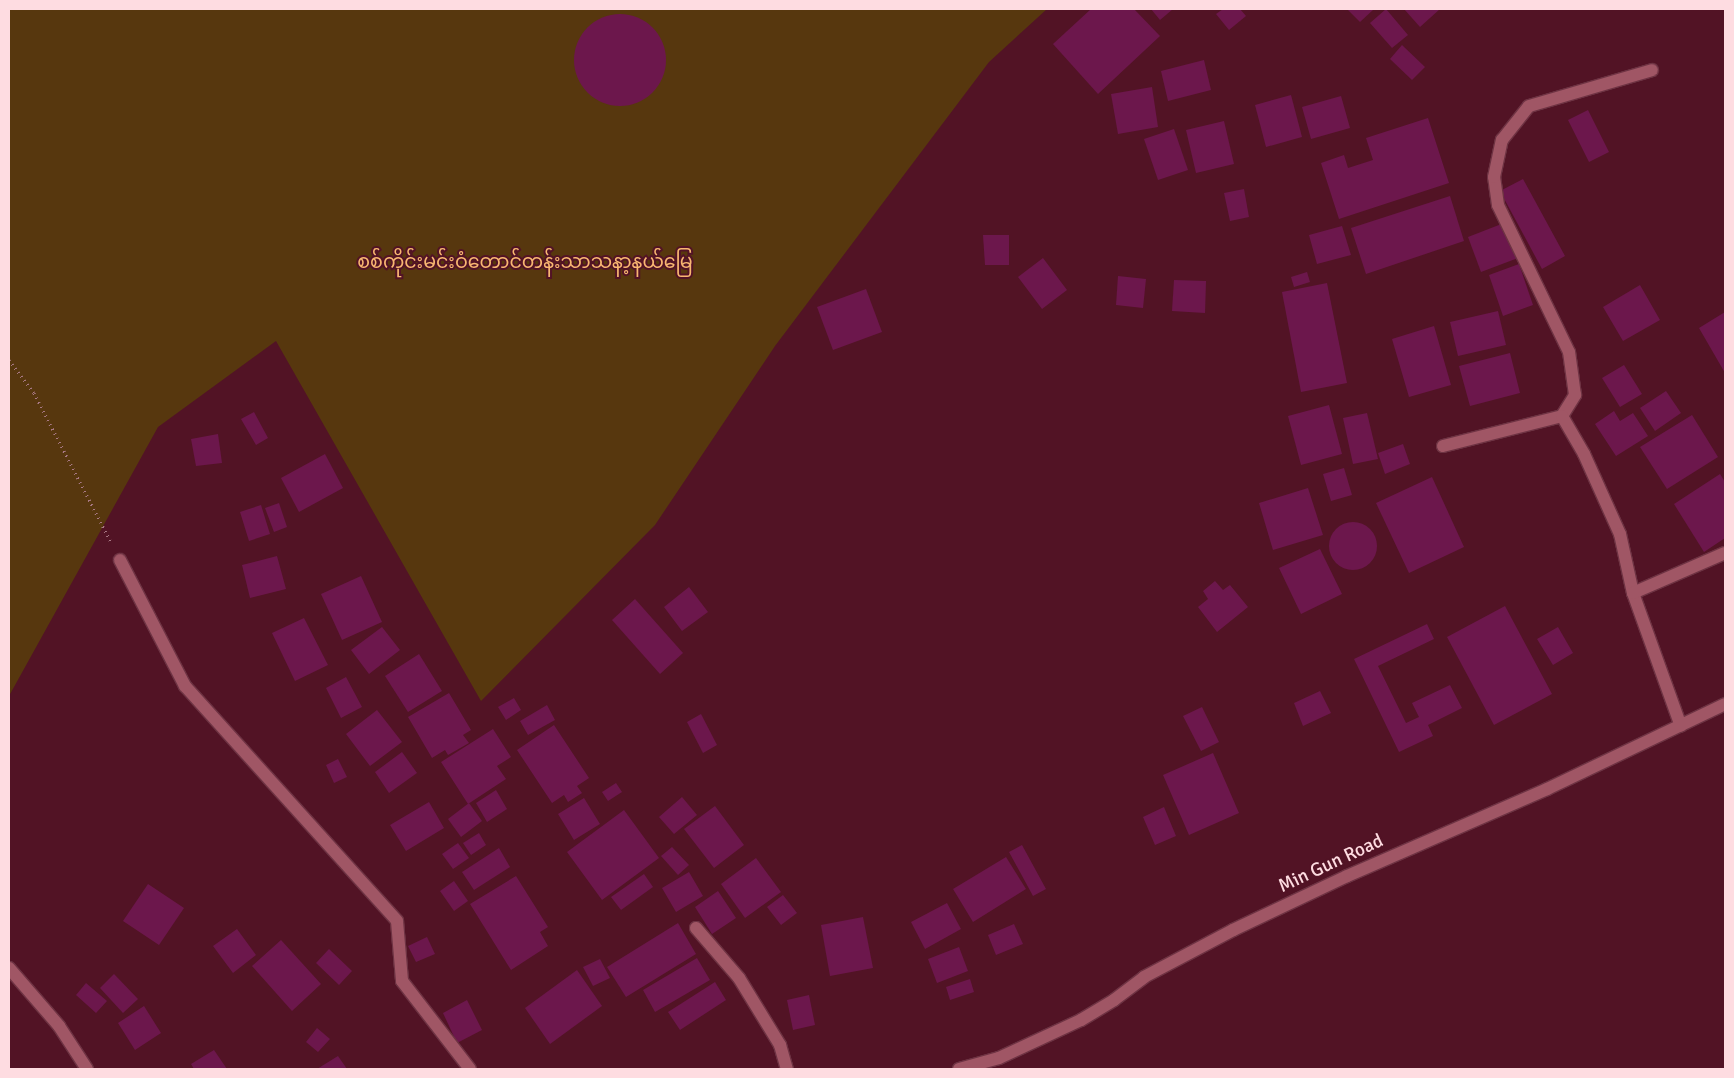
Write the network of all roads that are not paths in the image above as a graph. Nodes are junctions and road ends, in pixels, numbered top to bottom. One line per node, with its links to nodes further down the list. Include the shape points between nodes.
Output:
1 (1652, 70): 2 (street, via 1529,106 1502,140 1494,177 1498,204 1569,352 1574,395)
2 (1562, 416): 3 (street); 6 (street, via 1584,454 1620,534)
3 (1443, 446)
4 (1725, 553): 6 (street)
5 (120, 560): 12 (street, via 184,686 398,921 402,981)
6 (1633, 593): 8 (street)
7 (1725, 704): 8 (street, Min Gun Road)
8 (1681, 726): 14 (street, Min Gun Road, via 1233,930 1144,977 1081,1020 999,1058)
9 (696, 928): 13 (street, via 739,978 780,1045)
10 (9, 968): 11 (street, via 59,1026)
11 (87, 1069)
12 (470, 1069)
13 (787, 1069)
14 (959, 1069)

